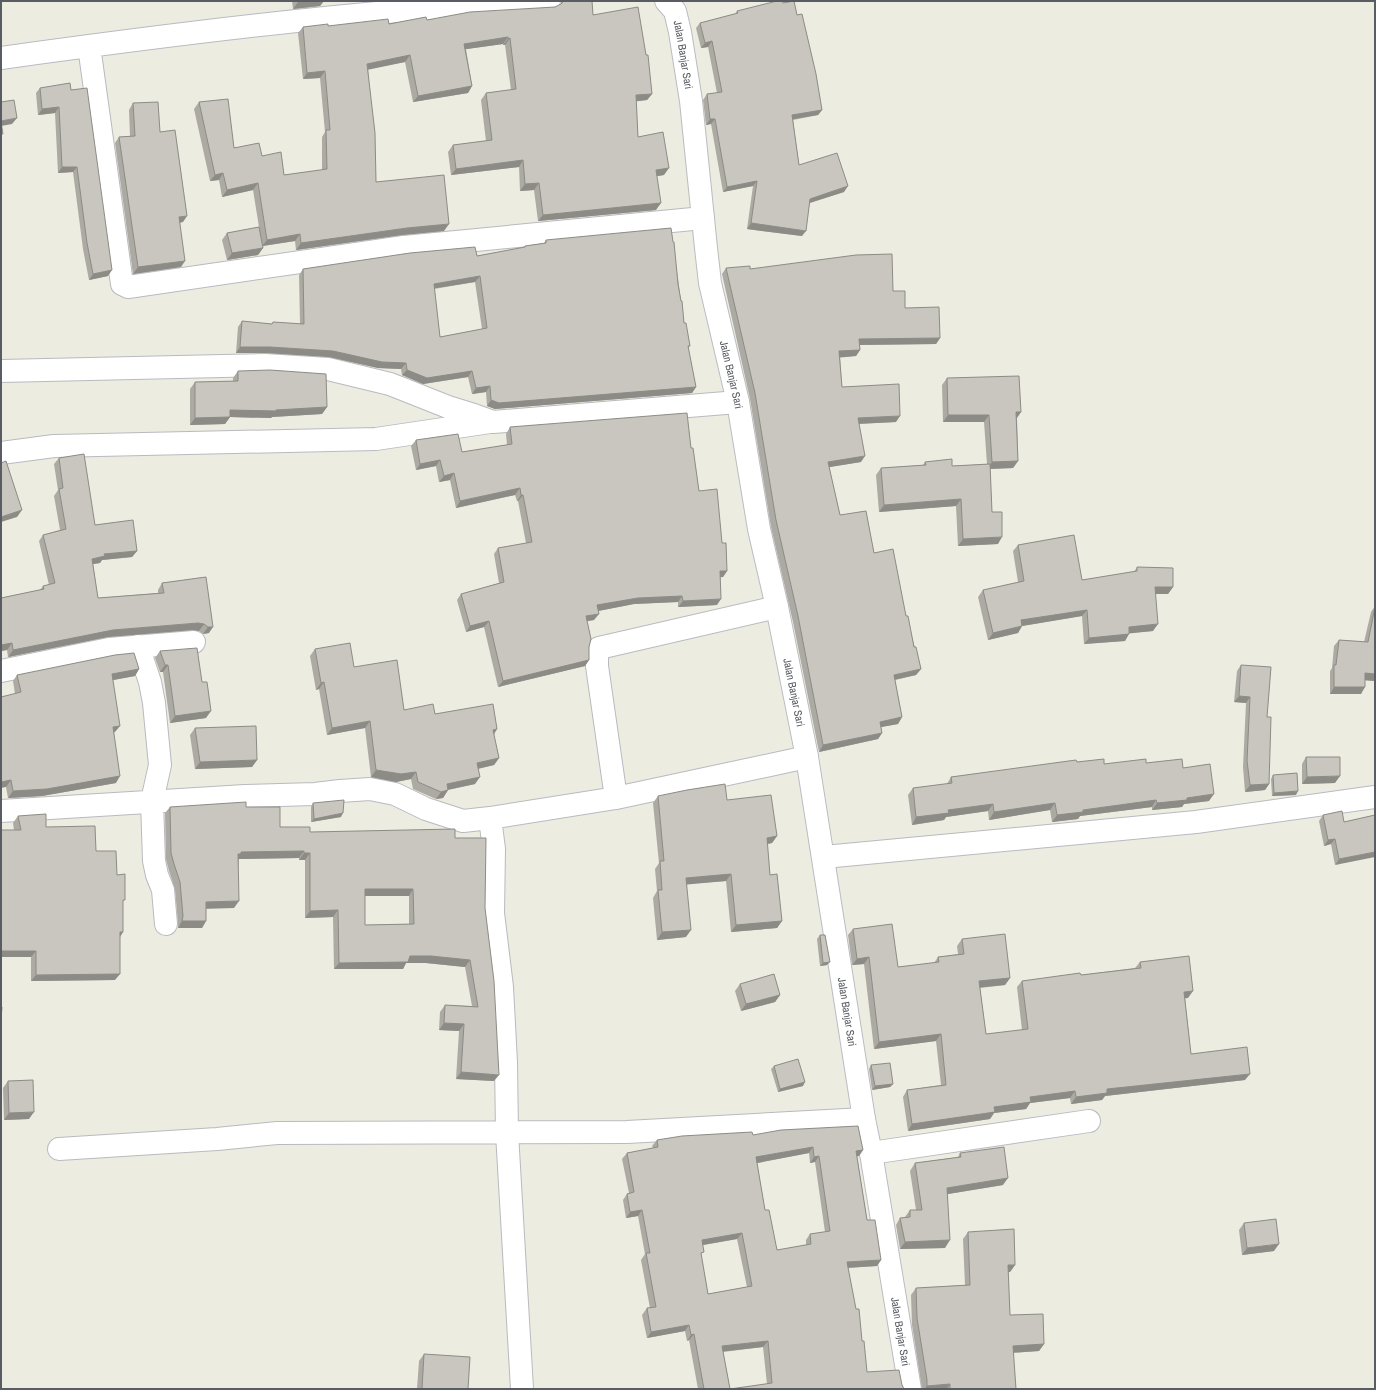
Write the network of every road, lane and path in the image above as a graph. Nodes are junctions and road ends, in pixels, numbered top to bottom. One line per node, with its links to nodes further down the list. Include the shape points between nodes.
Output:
1 (548, 1): 3 (street, via 326,18)
2 (666, 1): 5 (street, Jalan Banjar Sari, via 675,11 680,32 691,101)
3 (89, 46): 4 (street); 5 (street, via 124,286 404,247)
4 (1, 58)
5 (703, 218): 7 (street, Jalan Banjar Sari, via 710,283)
6 (1, 371): 8 (street, via 265,365 328,369 390,384)
7 (738, 402): 8 (street); 10 (street, Jalan Banjar Sari, via 759,529)
8 (493, 422): 9 (street, via 376,439 54,446)
9 (1, 453)
10 (777, 607): 14 (street, Jalan Banjar Sari); 16 (street, via 599,648 597,666)
11 (194, 642): 12 (street)
12 (138, 646): 13 (street, via 109,649); 17 (street, via 150,682 155,710 160,766)
13 (1, 671)
14 (807, 756): 16 (street); 20 (street, Jalan Banjar Sari)
15 (1375, 797): 20 (street, via 1196,822)
16 (616, 798): 19 (street)
17 (152, 801): 18 (street); 19 (street, via 370,789 396,794 426,809 463,821); 21 (street, via 154,861 163,890)
18 (1, 811)
19 (490, 818): 24 (street, via 494,850 494,913 502,987)
20 (824, 856): 22 (street, Jalan Banjar Sari)
21 (166, 924)
22 (864, 1119): 24 (street, via 627,1132); 26 (street, Jalan Banjar Sari)
23 (1089, 1121): 26 (street)
24 (507, 1133): 25 (street, via 277,1133); 27 (street)
25 (59, 1149)
26 (871, 1153): 28 (street, Jalan Banjar Sari)
27 (522, 1389)
28 (910, 1389)

